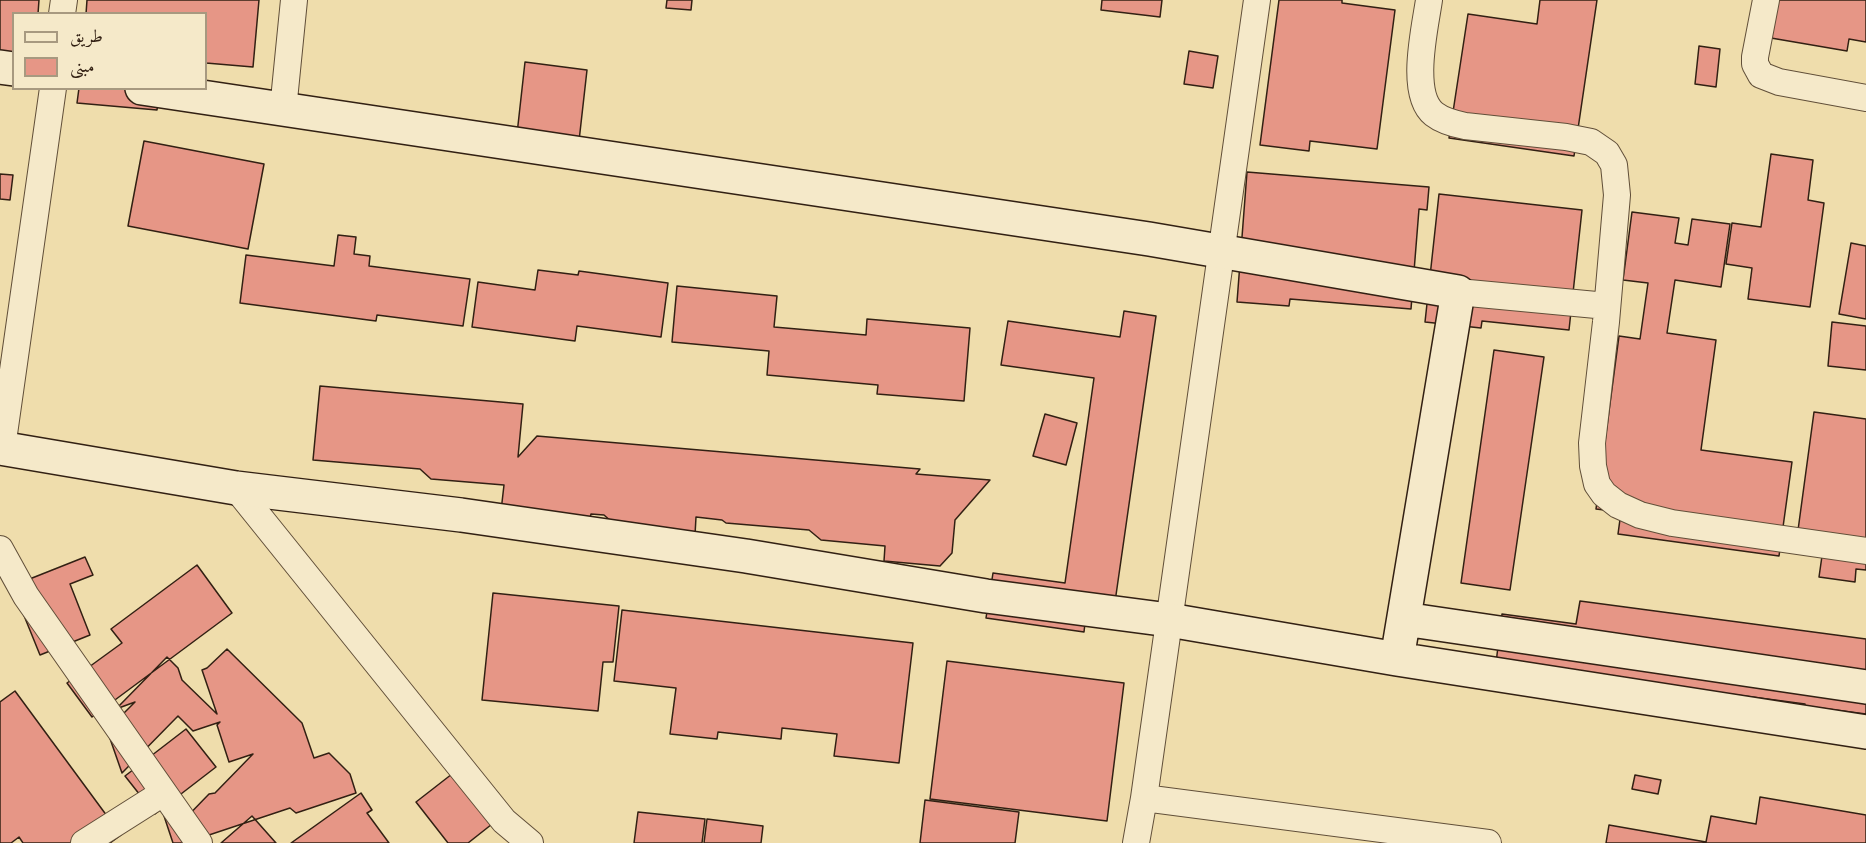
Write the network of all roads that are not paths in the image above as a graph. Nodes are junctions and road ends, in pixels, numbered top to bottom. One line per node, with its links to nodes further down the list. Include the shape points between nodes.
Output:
1 (294, 0): 8 (street)
2 (1257, 0): 9 (street)
3 (1428, 0): 11 (street, via 1421,90 1434,114 1465,126 1591,142 1607,153 1614,165 1617,195)
4 (1766, 0): 7 (street, via 1755,57 1761,75)
5 (53, 90): 12 (street)
6 (155, 90): 8 (street)
7 (1866, 98)
8 (283, 110): 9 (street)
9 (1222, 251): 10 (street); 17 (street)
10 (1458, 292): 11 (street); 16 (street)
11 (1607, 306): 15 (street, via 1592,443 1597,484 1604,494 1640,515 1672,523)
12 (1, 448): 13 (street)
13 (236, 488): 17 (street, via 461,515 986,596); 23 (street)
14 (0, 549): 21 (street, via 26,596)
15 (1866, 551)
16 (1404, 618): 18 (street); 19 (street)
17 (1169, 620): 18 (street); 22 (street)
18 (1397, 659): 20 (street)
19 (1866, 687)
20 (1866, 732)
21 (163, 793): 24 (street); 25 (street)
22 (1144, 798): 26 (street); 27 (street)
23 (520, 839)
24 (84, 843)
25 (199, 843)
26 (1136, 843)
27 (1488, 843)

